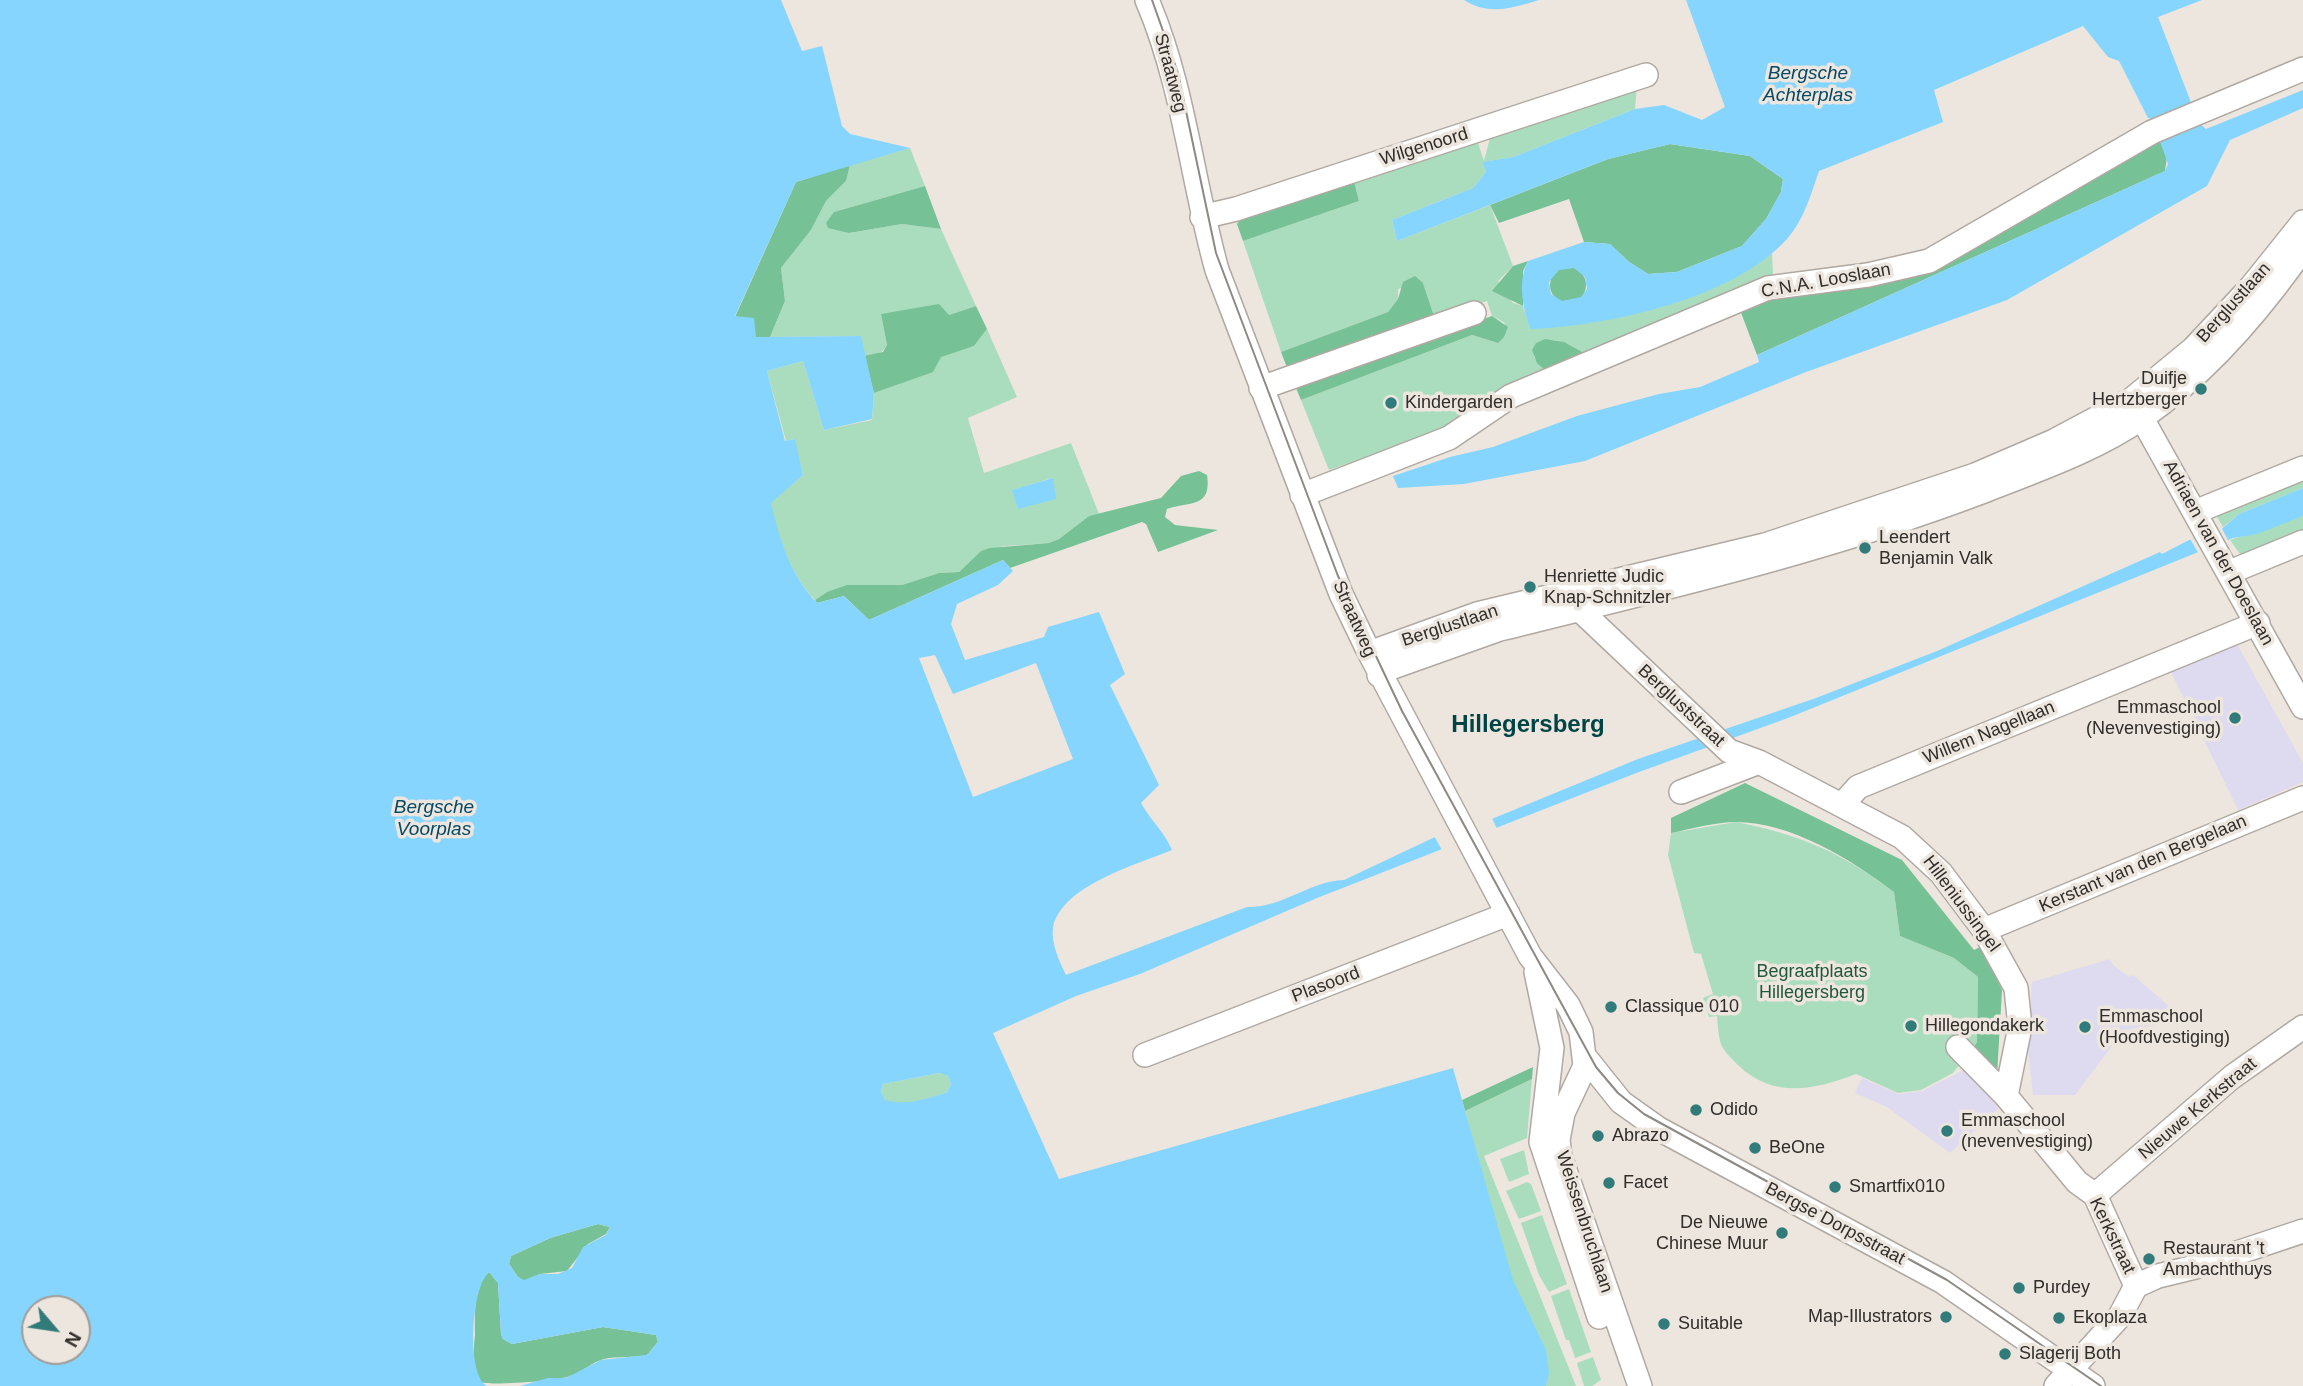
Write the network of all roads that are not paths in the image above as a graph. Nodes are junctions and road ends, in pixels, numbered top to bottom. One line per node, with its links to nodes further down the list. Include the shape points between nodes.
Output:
1 (1147, 0): 4 (street, Straatweg, via 1174,77)
2 (2303, 69): 11 (street, C.N.A. Looslaan, via 2152,132 1929,261 1868,275 1768,288 1511,396 1449,438)
3 (1646, 75): 4 (street, Wilgenoord)
4 (1202, 217): 8 (street, Straatweg)
5 (2303, 222): 9 (street, Berglustlaan, via 2251,287)
6 (2303, 249): 9 (street, Berglustlaan, via 2247,323 2207,365)
7 (1474, 313): 8 (street)
8 (1261, 388): 11 (street, Straatweg)
9 (2137, 409): 12 (street, Adriaen van der Doeslaan); 15 (street, Berglustlaan, via 2065,458 1767,554)
10 (2303, 468): 12 (street)
11 (1302, 495): 17 (street, Straatweg)
12 (2195, 512): 14 (street, Adriaen van der Doeslaan)
13 (2303, 542): 14 (street)
14 (2230, 572): 16 (street, Adriaen van der Doeslaan)
15 (1578, 601): 17 (street, Berglustlaan, via 1476,614); 18 (street, Berglustlaan, via 1462,640); 20 (street, Bergluststraat, via 1714,739 1729,751)
16 (2258, 623): 19 (street, Adriaen van der Doeslaan); 23 (street, Willem Nagellaan, via 1858,787)
17 (1368, 650): 18 (street, Straatweg)
18 (1379, 675): 24 (street, Straatweg)
19 (2303, 707)
20 (1759, 762): 21 (street, Bergluststraat); 23 (street, Hilleniussingel)
21 (1681, 792)
22 (2303, 798): 26 (street, Kerstant van den Bergelaan)
23 (1842, 805): 26 (street, Hilleniussingel, via 1920,850)
24 (1469, 840): 25 (street, Bergse Dorpsstraat)
25 (1508, 914): 27 (street, Bergse Dorpsstraat); 30 (street, Plasoord)
26 (1984, 930): 33 (street, Hilleniussingel, via 2017,988 2020,1027)
27 (1532, 961): 31 (street, Bergse Dorpsstraat, via 1568,1005 1581,1032); 32 (street, Bergse Dorpsstraat, via 1550,1036)
28 (2303, 1027): 35 (street, Nieuwe Kerkstraat, via 2232,1077)
29 (1958, 1047): 33 (street, Kerkstraat)
30 (1144, 1055)
31 (1585, 1057): 32 (street, via 1570,1056); 34 (street, Weissenbruchlaan, via 1583,1073 1559,1129); 39 (street, Bergse Dorpsstraat, via 1621,1102 1659,1129 1942,1282)
32 (1548, 1072): 34 (street, Weissenbruchlaan, via 1541,1142)
33 (2006, 1096): 35 (street, Kerkstraat, via 2077,1182)
34 (1559, 1180): 37 (street, Weissenbruchlaan)
35 (2095, 1195): 38 (street, Kerkstraat)
36 (2303, 1231): 38 (street)
37 (1584, 1251): 40 (street, Weissenbruchlaan); 41 (street, Weissenbruchlaan)
38 (2136, 1286): 39 (street, Kerkstraat, via 2120,1316)
39 (2063, 1378): 42 (street, Bergse Dorpsstraat)
40 (1624, 1386)
41 (1640, 1386)
42 (2093, 1386)

